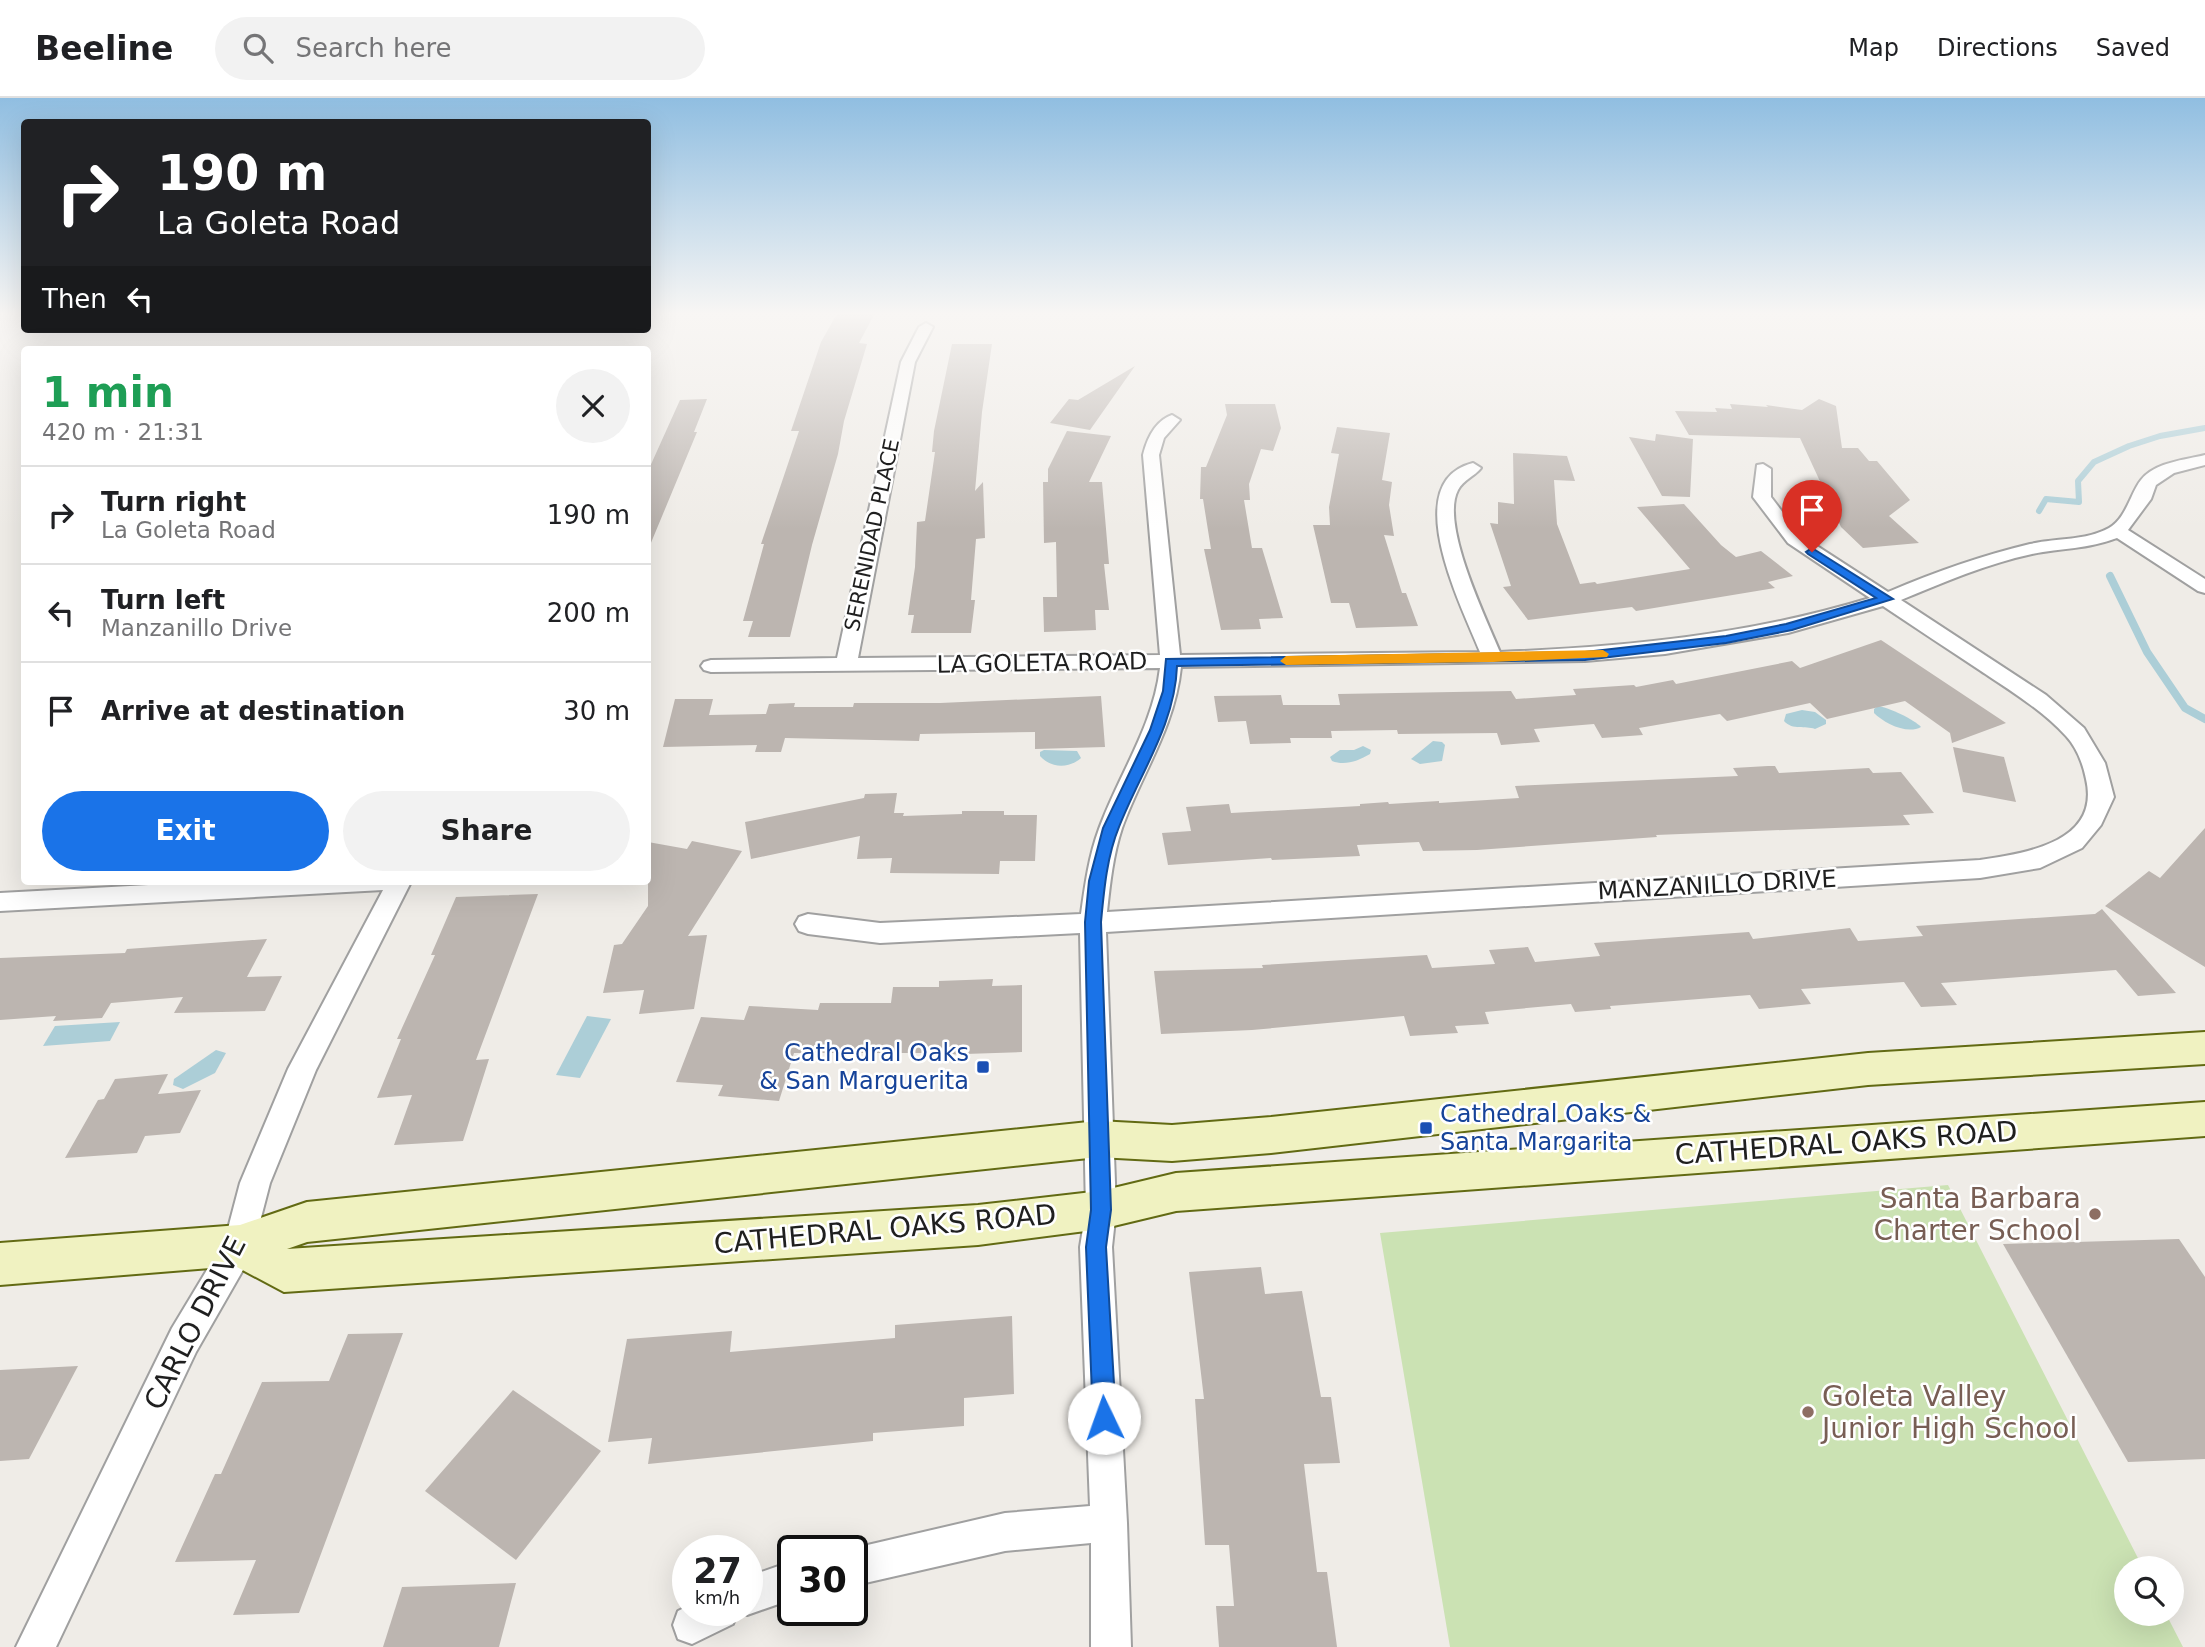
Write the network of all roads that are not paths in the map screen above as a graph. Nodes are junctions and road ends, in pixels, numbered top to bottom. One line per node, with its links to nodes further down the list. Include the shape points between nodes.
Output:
1 (903, 384): 11 (street, SERENIDAD PLACE)
2 (1172, 419): 10 (street, via 1156,437 1151,455)
3 (2205, 460): 6 (street, via 2168,469 2148,482 2142,499)
4 (1473, 468): 9 (street, via 1455,479 1446,498 1448,529 1458,570)
5 (1763, 469): 8 (street, MANZANILLO DRIVE, via 1762,497 1794,539)
6 (2118, 531): 7 (street); 8 (street, LA GOLETA ROAD, via 2096,540 1990,559)
7 (2205, 587)
8 (1886, 599): 9 (street, LA GOLETA ROAD, via 1726,639 1585,656); 16 (street, MANZANILLO DRIVE, via 2039,699 2076,733 2094,763 2102,797 2094,819 2074,842 2040,859 1980,869)
9 (1493, 658): 10 (street, LA GOLETA ROAD)
10 (1171, 662): 11 (street, LA GOLETA ROAD); 16 (street, via 1170,691 1157,730 1111,828 1097,881)
11 (846, 665): 12 (street, LA GOLETA ROAD)
12 (711, 666)
13 (321, 885): 15 (street)
14 (397, 885): 22 (street, CARLO DRIVE, via 302,1069 255,1183)
15 (0, 902)
16 (1093, 922): 17 (street, MANZANILLO DRIVE, via 880,933); 20 (street)
17 (808, 924)
18 (2205, 1048): 20 (main road, via 1868,1069 1246,1137 1172,1143)
19 (2205, 1119): 21 (main road, CATHEDRAL OAKS ROAD, via 1176,1192)
20 (1098, 1139): 21 (street); 22 (main road, via 307,1222)
21 (1101, 1210): 22 (main road, CATHEDRAL OAKS ROAD, via 978,1225 284,1271); 24 (street, via 1096,1247)
22 (240, 1245): 23 (main road); 26 (street, CARLO DRIVE, via 188,1330)
23 (0, 1264)
24 (1109, 1523): 25 (street, via 1005,1532); 27 (street)
25 (868, 1563)
26 (36, 1647)
27 (1111, 1647)

